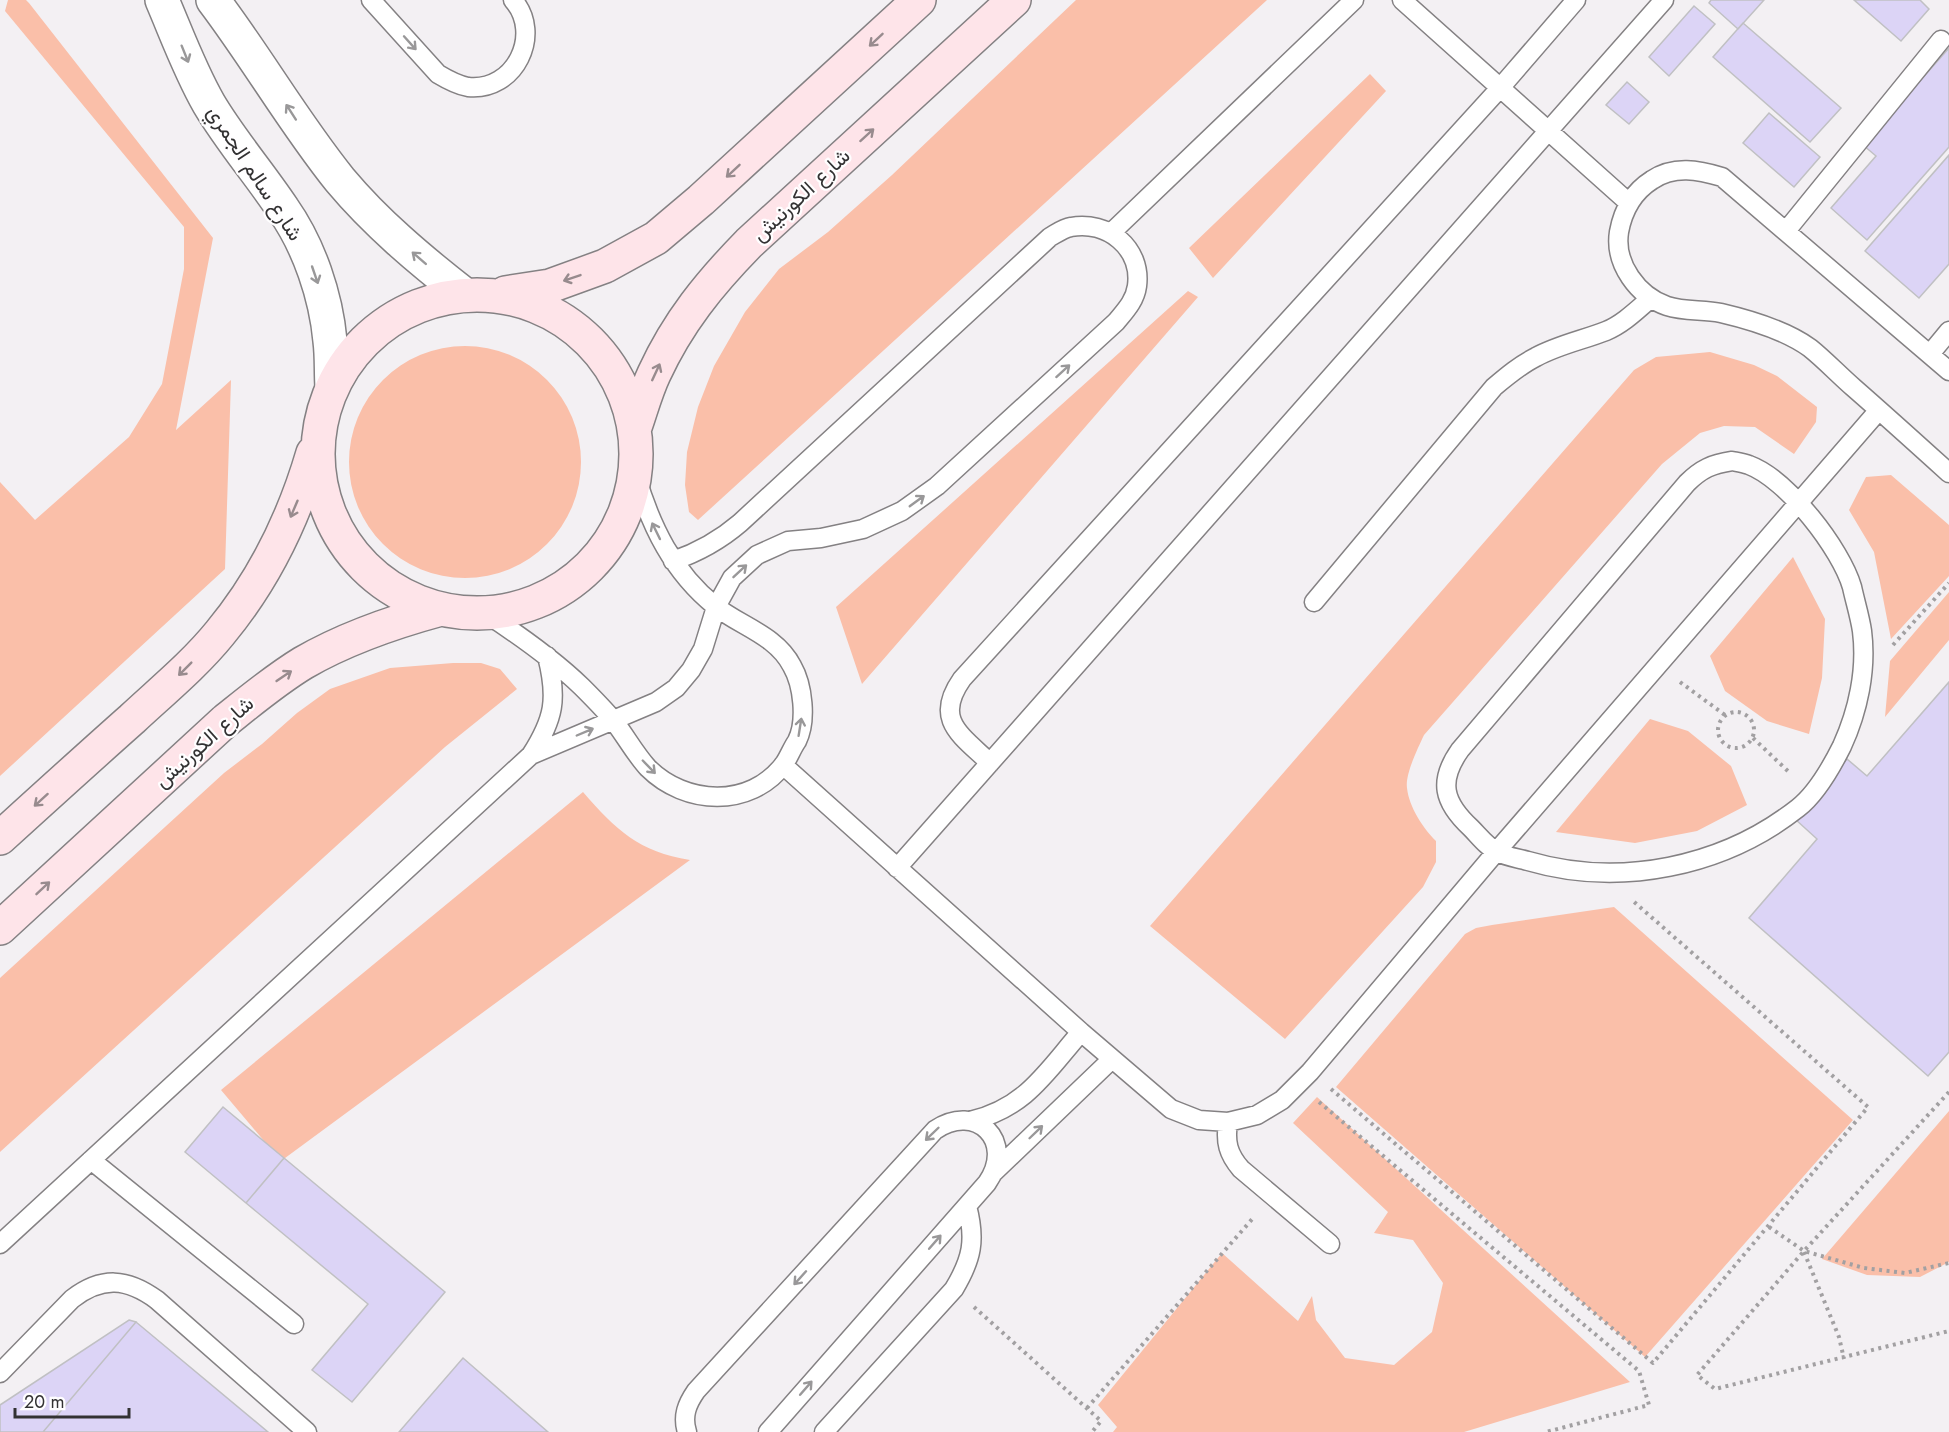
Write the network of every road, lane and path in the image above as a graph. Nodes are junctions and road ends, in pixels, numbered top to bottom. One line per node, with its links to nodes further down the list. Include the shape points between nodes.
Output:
1 (162, 0): 22 (street, شارع سالم الجمري, one-way to 22, via 210,104 285,211 306,252 322,296 330,340)
2 (213, 0): 17 (street, one-way to 2, via 420,260 342,181)
3 (371, 0): 4 (lane, one-way to 4, via 438,74 469,87 501,80 522,55 525,22)
4 (513, 0)
5 (919, 0): 17 (main road, one-way to 17, via 656,237 605,266 550,286)
6 (1014, 0): 24 (main road, شارع الكورنيش, one-way to 6, via 654,375 679,327 711,282)
7 (1354, 0): 16 (lane)
8 (1402, 0): 12 (lane)
9 (1576, 0): 12 (lane)
10 (1664, 0): 13 (lane)
11 (1941, 40): 15 (lane)
12 (1500, 88): 13 (lane); 42 (lane, via 962,679 951,694 949,711 954,728)
13 (1549, 131): 14 (lane); 42 (lane)
14 (1629, 203): 15 (lane, via 1654,178 1670,172 1705,172 1722,177); 18 (lane, via 1618,237 1621,255 1627,272)
15 (1786, 231): 20 (lane)
16 (1112, 232): 29 (lane, via 1091,225 1069,227 1050,237 740,523 720,540); 32 (lane, one-way to 16, via 732,578 757,555 788,541 863,529 902,512 937,486 1116,322 1130,306 1137,287 1136,266 1127,246)
17 (478, 295): 22 (main road, via 423,303 386,323 354,351); 24 (main road, via 542,308 586,337 618,378)
18 (1651, 298): 23 (lane, via 1668,306 1750,320 1780,332 1809,348); 31 (lane, via 1608,330 1535,357 1494,387)
19 (1949, 332): 20 (lane)
20 (1930, 354): 21 (lane)
21 (1949, 371)
22 (332, 387): 25 (main road)
23 (1879, 410): 26 (lane); 28 (lane)
24 (635, 427): 27 (main road)
25 (319, 434): 33 (main road, via 320,480 334,524 361,563 397,591); 45 (main road, one-way to 45, via 303,488 281,539 220,634)
26 (1949, 473)
27 (636, 477): 29 (lane, one-way to 27, via 657,535); 34 (main road, via 619,528 585,572 539,601)
28 (1799, 504): 36 (lane); 37 (lane, via 1830,541 1851,584 1862,632); 46 (lane, via 1764,472 1749,464 1715,463 1699,470 1687,483 1450,765 1446,784 1449,802)
29 (673, 561): 32 (lane)
30 (1949, 583): 37 (path)
31 (1314, 602)
32 (716, 607): 39 (lane, via 703,649 676,688 656,702); 43 (lane, one-way to 32, via 800,734 803,699 792,666 768,639)
33 (441, 609): 34 (main road); 49 (main road, شارع الكورنيش, one-way to 33, via 263,690 348,640)
34 (485, 613): 35 (lane)
35 (547, 656): 39 (lane); 41 (lane, via 553,681 552,708 545,733)
36 (1658, 665): 38 (path); 46 (lane)
37 (1862, 679): 44 (lane, via 1851,726 1830,770)
38 (1725, 715): 40 (path, via 1741,712 1748,716 1755,730); 40 (path, via 1718,729 1725,744 1740,748)
39 (613, 720): 41 (lane, one-way to 39); 43 (lane, one-way to 43, via 648,767 672,787 701,797 741,793 760,785)
40 (1753, 738): 44 (path)
41 (531, 755): 56 (lane)
42 (990, 763): 47 (lane)
43 (783, 765): 47 (lane)
44 (1811, 793): 48 (lane, via 1800,807 1755,836 1706,858 1654,870)
45 (0, 838)
46 (1496, 852): 48 (lane, via 1547,867); 52 (lane)
47 (897, 868): 50 (lane)
48 (1601, 873): 60 (path, via 1868,1107)
49 (0, 928)
50 (1081, 1032): 51 (lane); 54 (lane, via 1019,1101)
51 (1112, 1059): 55 (lane, via 1172,1109 1199,1120); 57 (lane, one-way to 51)
52 (1304, 1078): 55 (lane, via 1282,1100 1257,1115); 60 (path, via 1653,1363); 76 (path, via 1639,1371 1649,1405)
53 (1949, 1092): 63 (path)
54 (970, 1121): 57 (lane, via 983,1126 992,1136 998,1160); 72 (lane, one-way to 72, via 957,1120 934,1130 696,1391 685,1415)
55 (1228, 1122): 58 (lane, via 1227,1148 1233,1159)
56 (91, 1160): 61 (lane); 66 (lane)
57 (994, 1173): 59 (lane)
58 (1273, 1196): 62 (lane); 70 (path)
59 (967, 1206): 65 (lane, via 972,1249); 73 (lane, one-way to 59)
60 (1769, 1227): 63 (path)
61 (0, 1244)
62 (1330, 1244)
63 (1804, 1251): 64 (path, via 1864,1268 1905,1273); 68 (path, via 1839,1336); 68 (path, via 1697,1375 1716,1389)
64 (1949, 1263)
65 (954, 1289): 70 (path); 74 (lane)
66 (294, 1324)
67 (1949, 1331): 68 (path)
68 (1844, 1359)
69 (0, 1373): 71 (lane, via 85,1290 99,1284 130,1284 157,1300)
70 (1087, 1408): 75 (path, via 1101,1421)
71 (307, 1432)
72 (687, 1432)
73 (768, 1432)
74 (824, 1432)
75 (1092, 1432)
76 (1546, 1432)

